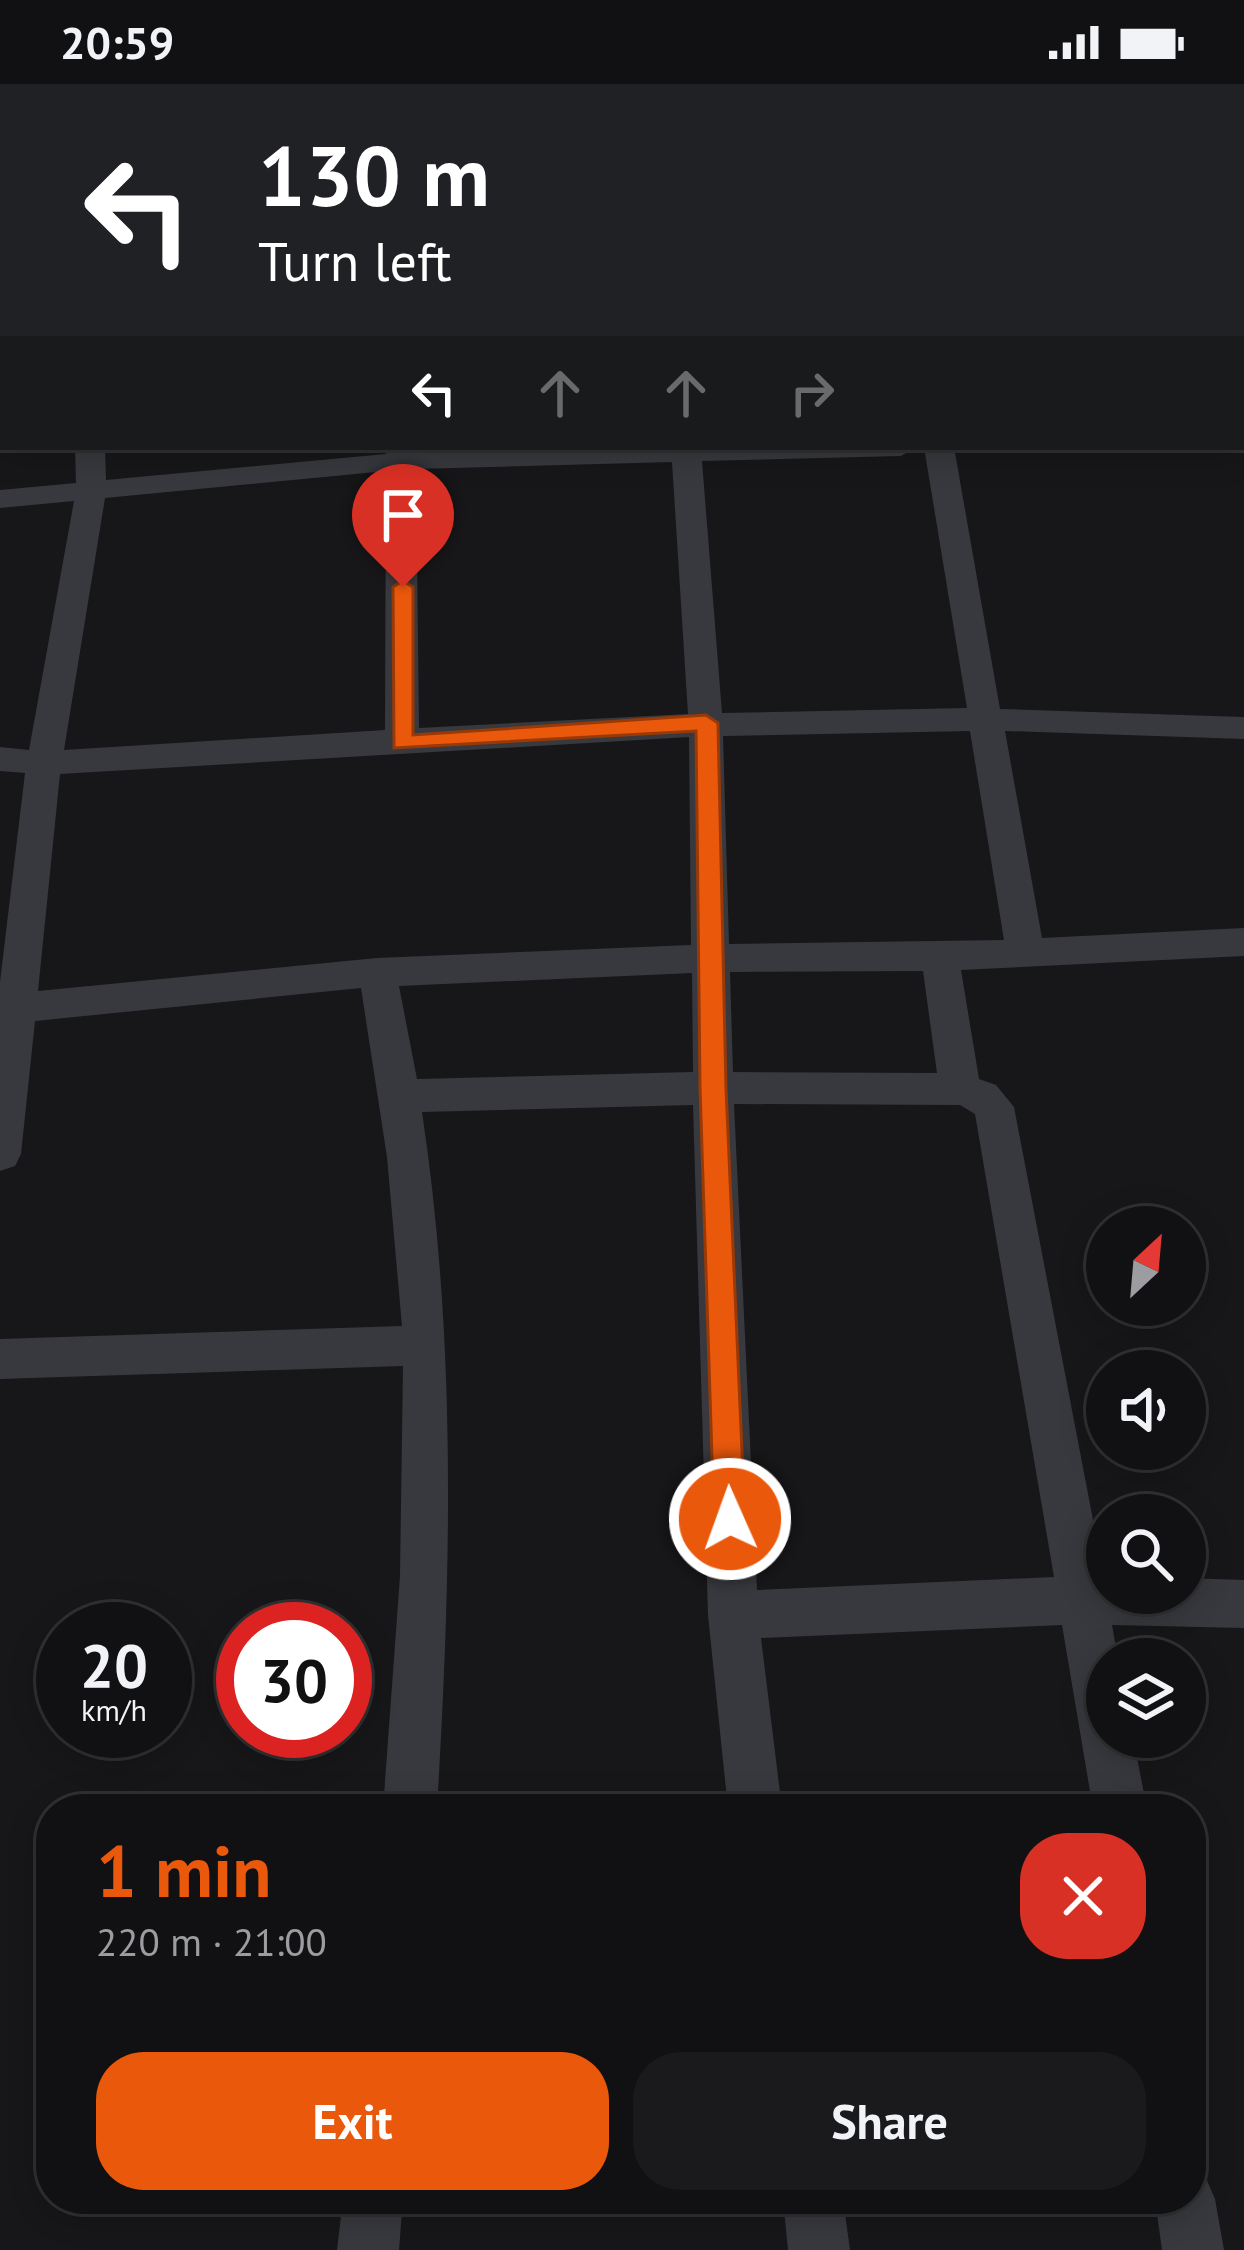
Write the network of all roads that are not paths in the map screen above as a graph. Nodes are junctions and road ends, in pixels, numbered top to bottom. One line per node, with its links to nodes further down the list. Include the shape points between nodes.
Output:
1 (90, 450): 5 (street)
2 (685, 450): 4 (street); 8 (street)
3 (940, 450): 7 (street)
4 (401, 454): 5 (street); 10 (street)
5 (91, 490): 6 (street); 12 (street)
6 (0, 499)
7 (986, 721): 8 (street); 9 (street); 14 (street)
8 (706, 723): 10 (street); 16 (street)
9 (1244, 728)
10 (402, 743): 12 (street)
11 (0, 759): 12 (street)
12 (44, 764): 18 (street)
13 (1244, 942): 14 (street)
14 (1025, 952): 15 (street)
15 (940, 956): 16 (street); 20 (street)
16 (711, 958): 17 (street); 19 (street)
17 (377, 972): 18 (street); 21 (street)
18 (8, 1009): 22 (street)
19 (713, 1088): 20 (street); 21 (street); 27 (street)
20 (960, 1089): 25 (street, via 994,1107 1001,1135)
21 (402, 1096): 23 (street)
22 (0, 1154)
23 (425, 1345): 24 (street); 28 (street, via 424,1585)
24 (0, 1359)
25 (1081, 1600): 26 (street); 27 (street); 30 (street)
26 (1244, 1604)
27 (734, 1615): 29 (street)
28 (411, 1794)
29 (752, 1794)
30 (1117, 1794)
31 (372, 2214): 34 (street)
32 (815, 2214): 35 (street)
33 (1186, 2214): 36 (street)
34 (368, 2250)
35 (819, 2250)
36 (1192, 2250)

